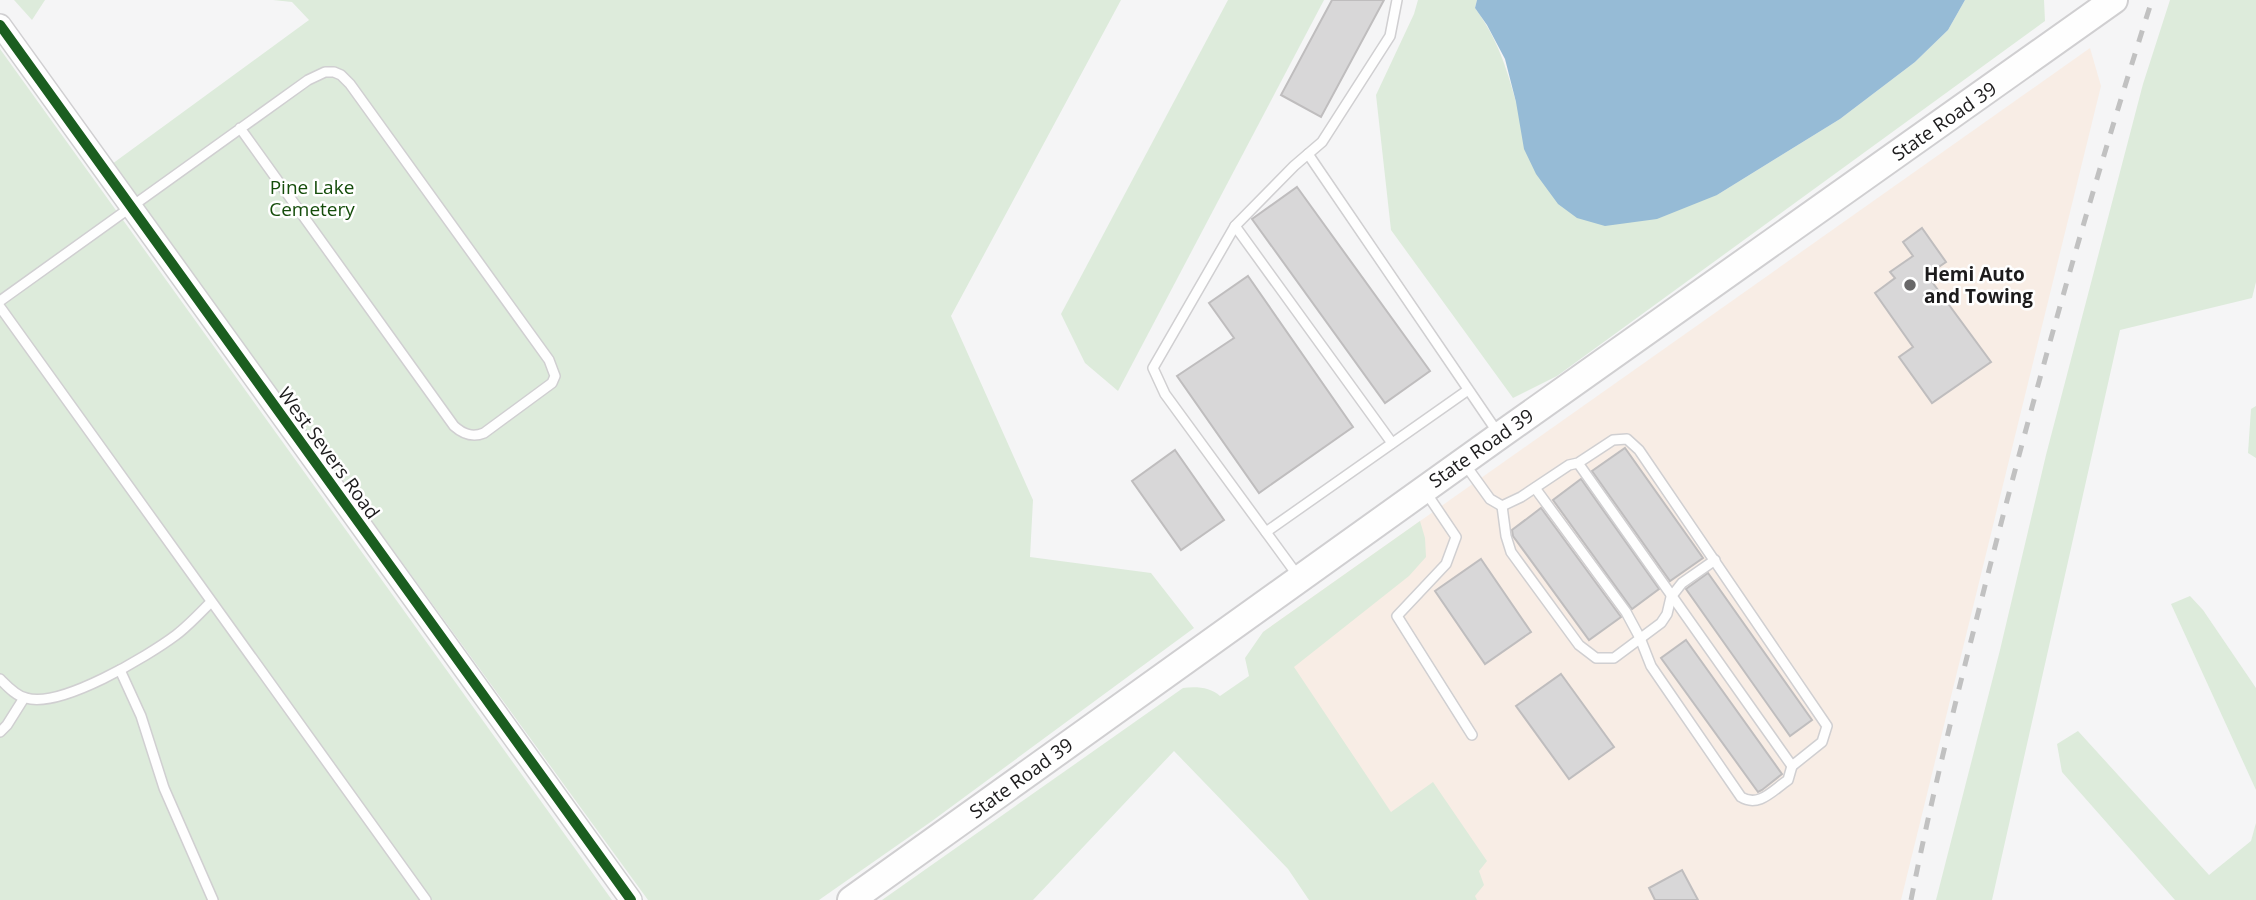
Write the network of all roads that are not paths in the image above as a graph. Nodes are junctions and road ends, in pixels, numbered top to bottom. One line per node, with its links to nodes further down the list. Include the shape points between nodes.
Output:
1 (1397, 0): 5 (lane, via 1390,36 1322,142)
2 (2110, 1): 11 (main road, State Road 39)
3 (0, 25): 6 (street, West Severs Road)
4 (240, 128): 4 (lane, via 307,80 325,72 341,75 549,360 555,376 552,383 484,433 462,433); 6 (lane)
5 (1308, 154): 7 (lane); 10 (lane)
6 (131, 207): 8 (lane); 32 (street, West Severs Road)
7 (1236, 226): 12 (lane); 18 (lane, via 1153,368 1165,394)
8 (0, 301)
9 (0, 307): 22 (lane)
10 (1468, 390): 11 (lane); 12 (lane)
11 (1499, 436): 13 (main road, State Road 39)
12 (1392, 443): 18 (lane)
13 (1463, 461): 16 (main road, State Road 39); 17 (lane, via 1490,499)
14 (1578, 463): 15 (lane); 19 (lane, via 1613,440 1627,439); 21 (lane)
15 (1535, 488): 17 (lane); 23 (lane)
16 (1424, 490): 20 (main road, State Road 39); 28 (lane, via 1456,537 1446,564 1396,616)
17 (1502, 506): 23 (lane, via 1511,552 1578,645 1596,658 1614,658)
18 (1266, 532): 20 (lane)
19 (1715, 561): 21 (lane, via 1682,583); 29 (lane, via 1827,726 1822,742)
20 (1300, 578): 33 (main road, State Road 39)
21 (1671, 597): 23 (lane, via 1661,623); 29 (lane)
22 (211, 602): 24 (lane, via 178,634); 31 (lane)
23 (1640, 638): 29 (lane, via 1651,666 1741,797 1757,802 1788,780)
24 (120, 670): 26 (lane, via 60,696); 30 (lane, via 141,716 163,788)
25 (0, 679): 26 (lane)
26 (24, 698): 27 (lane)
27 (0, 732)
28 (1472, 735)
29 (1792, 766)
30 (213, 900)
31 (426, 900)
32 (631, 900)
33 (851, 900)

